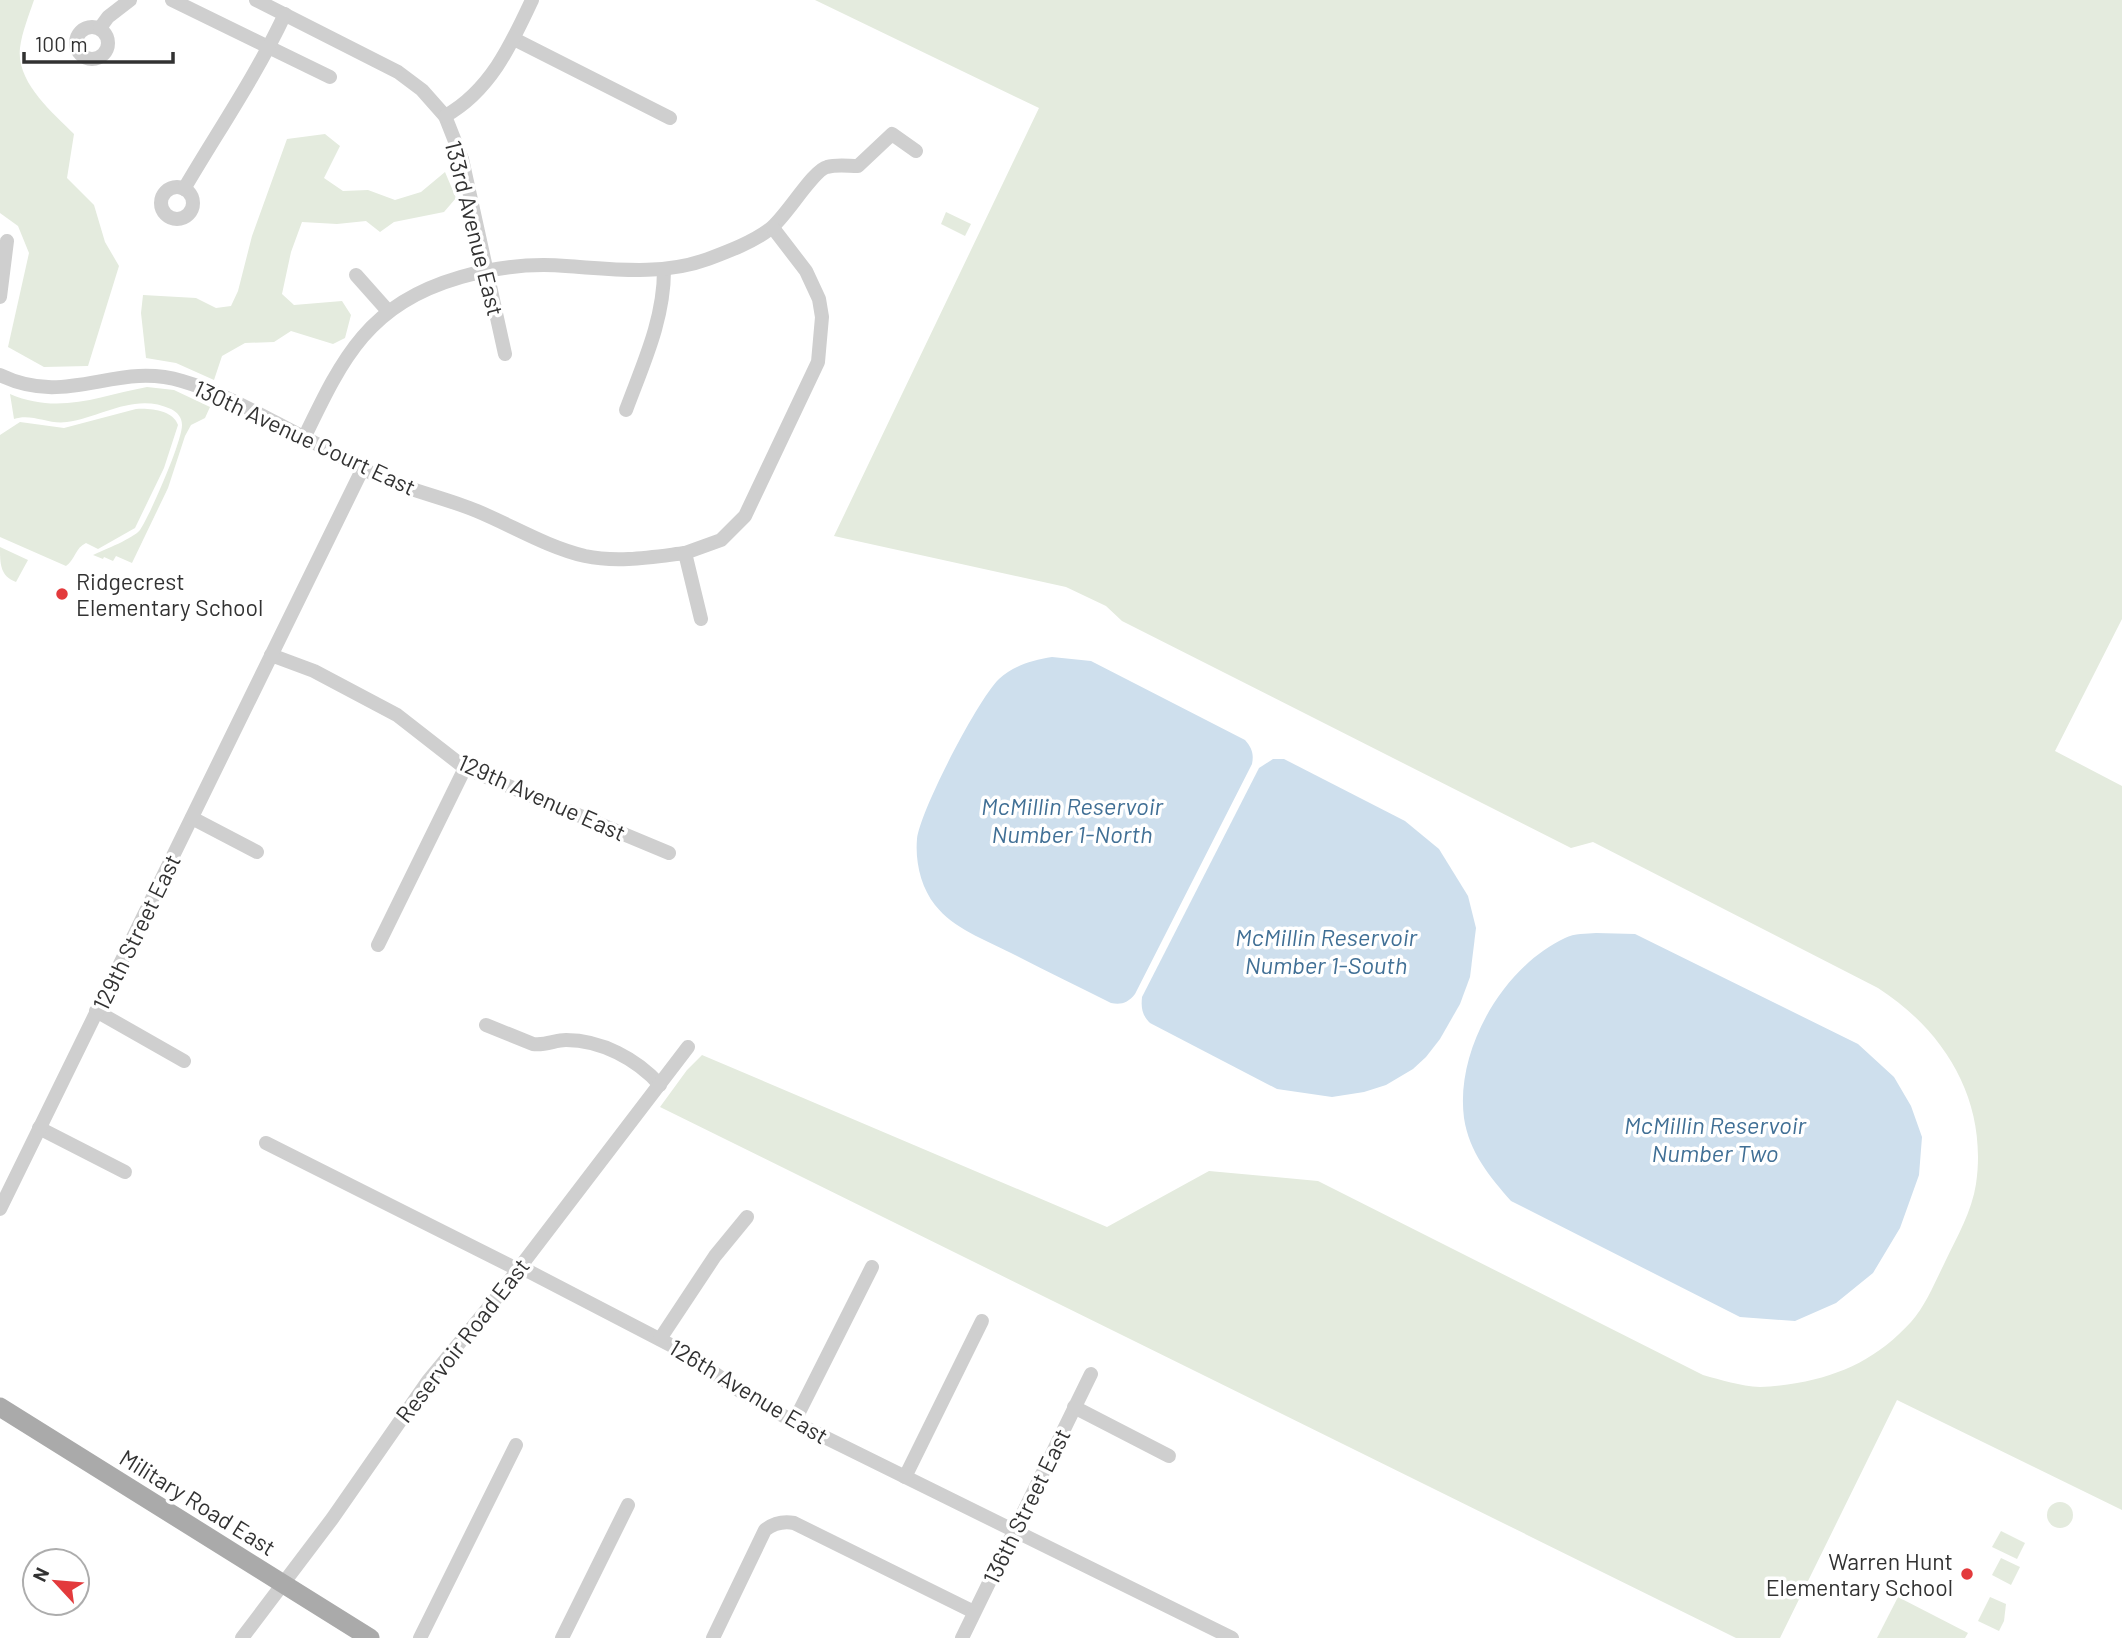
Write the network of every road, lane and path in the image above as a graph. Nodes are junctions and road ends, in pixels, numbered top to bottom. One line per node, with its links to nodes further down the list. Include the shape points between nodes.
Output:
1 (130, 0): 6 (street)
2 (172, 0): 8 (street)
3 (256, 0): 5 (street, 133rd Avenue East)
4 (532, 0): 7 (street)
5 (285, 15): 8 (street); 10 (street, 133rd Avenue East, via 398,72)
6 (100, 28)
7 (514, 39): 10 (street, via 479,91); 11 (street)
8 (270, 47): 9 (street); 13 (street)
9 (330, 76)
10 (445, 116): 17 (street, 133rd Avenue East, via 462,159)
11 (670, 118)
12 (916, 150): 14 (street, via 892,134 858,166 824,167)
13 (184, 189)
14 (773, 228): 18 (street, via 707,259); 27 (street, 130th Avenue Court East, via 817,292 822,317 818,362 745,516 721,540)
15 (7, 241): 16 (street)
16 (2, 262): 20 (street)
17 (487, 270): 18 (street, via 542,264); 21 (street, via 438,284); 22 (street, 133rd Avenue East)
18 (663, 270): 24 (street, via 659,321)
19 (356, 275): 21 (street)
20 (0, 297)
21 (388, 310): 25 (street, via 339,368)
22 (505, 354)
23 (0, 375): 25 (street, 130th Avenue Court East, via 56,388 137,375 181,380)
24 (626, 410)
25 (304, 438): 26 (street, 130th Avenue Court East)
26 (363, 468): 27 (street, 130th Avenue Court East, via 586,556 633,559); 29 (street)
27 (685, 553): 28 (street)
28 (701, 618)
29 (271, 655): 30 (street, 129th Avenue East, via 314,671 397,715); 31 (street, 129th Street East)
30 (465, 768): 33 (street, 129th Avenue East); 34 (street)
31 (192, 818): 32 (street); 35 (street, 129th Street East)
32 (257, 852)
33 (669, 853)
34 (379, 945)
35 (96, 1011): 38 (street); 40 (street, 129th Street East)
36 (486, 1025): 39 (street, via 533,1044 569,1040 595,1044 633,1061)
37 (688, 1047): 39 (street, Reservoir Road East)
38 (184, 1061)
39 (660, 1085): 46 (street, Reservoir Road East)
40 (39, 1128): 42 (street); 43 (street, 129th Street East)
41 (266, 1143): 46 (street, 126th Avenue East)
42 (125, 1172)
43 (0, 1209)
44 (747, 1217): 48 (street)
45 (872, 1267): 52 (street)
46 (517, 1269): 48 (street, 126th Avenue East); 58 (street, Reservoir Road East, via 428,1381)
47 (982, 1321): 55 (street)
48 (660, 1339): 52 (street, 126th Avenue East)
49 (1091, 1374): 51 (street, 136th Street East)
50 (0, 1407): 58 (main road, Military Road East)
51 (1074, 1407): 54 (street); 57 (street, 136th Street East)
52 (794, 1422): 55 (street, 126th Avenue East)
53 (516, 1445): 63 (street)
54 (1169, 1456)
55 (905, 1477): 57 (street, 126th Avenue East)
56 (628, 1505): 64 (street)
57 (1014, 1529): 59 (street, 136th Street East); 60 (street, 126th Avenue East)
58 (283, 1585): 61 (street, Reservoir Road East); 62 (main road, Military Road East)
59 (974, 1612): 65 (street, via 794,1523 778,1523 765,1530); 66 (street, 136th Street East)
60 (1211, 1633): 67 (street, 126th Avenue East)
61 (242, 1638)
62 (370, 1638)
63 (421, 1638)
64 (562, 1638)
65 (713, 1638)
66 (962, 1638)
67 (1232, 1638)

